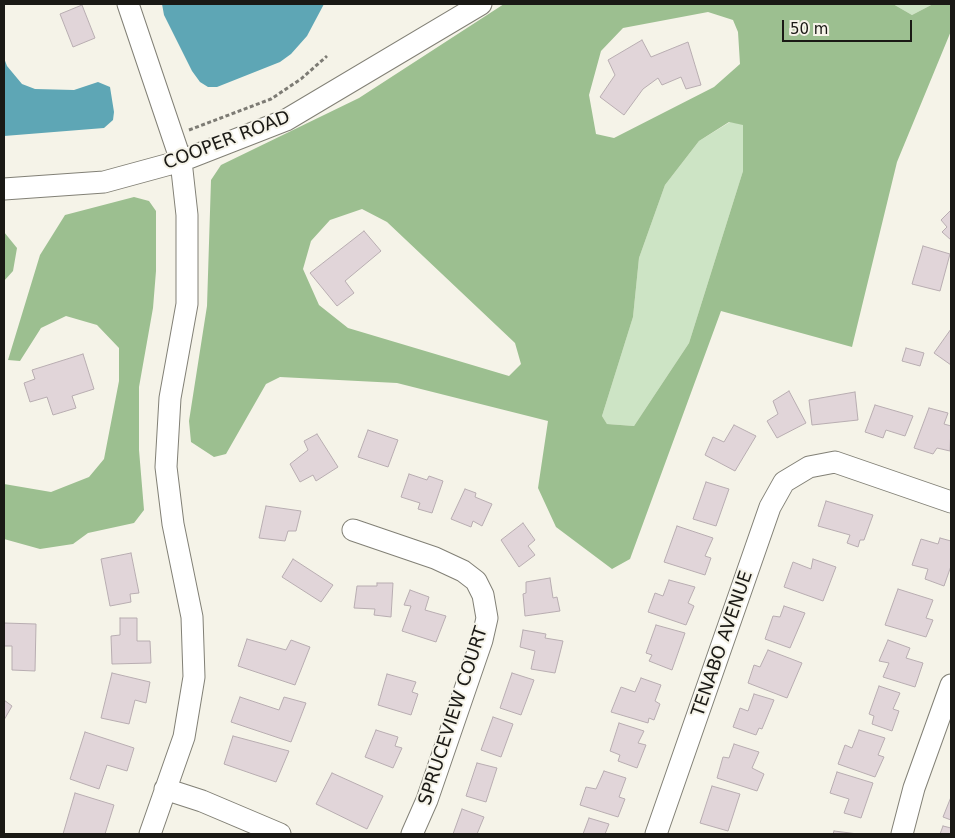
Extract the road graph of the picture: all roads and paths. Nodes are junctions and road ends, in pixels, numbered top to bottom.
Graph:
1 (128, 4) edge
2 (481, 4) edge
3 (328, 56) dead end
4 (172, 135) junction
5 (181, 161) junction
6 (4, 189) edge
7 (951, 502) edge
8 (353, 530) dead end
9 (951, 685) edge
10 (165, 789) junction
11 (150, 834) edge
12 (280, 834) edge
13 (412, 834) edge
14 (656, 834) edge
15 (902, 834) edge

1 - 4 street
2 - 5 street, COOPER ROAD
3 - 4 path
4 - 5 street
5 - 6 street, COOPER ROAD
5 - 10 street
7 - 14 street, TENABO AVENUE
8 - 13 street, SPRUCEVIEW COURT
9 - 15 street
10 - 11 street
10 - 12 street

